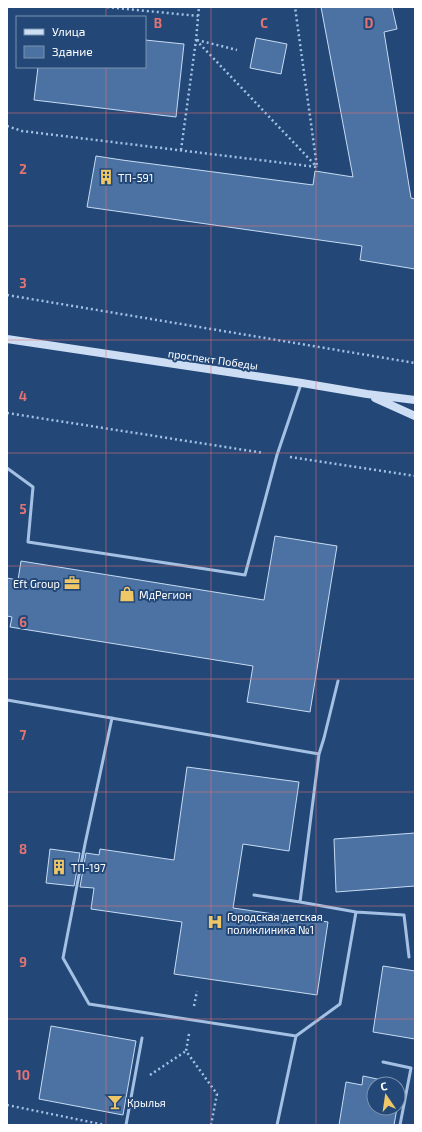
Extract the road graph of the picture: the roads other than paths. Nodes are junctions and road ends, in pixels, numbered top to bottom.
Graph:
1 (7, 340) edge
2 (302, 383) junction
3 (367, 394) junction
4 (415, 400) edge
5 (415, 416) edge
6 (7, 468) edge
7 (338, 681) dead end
8 (7, 700) edge
9 (112, 718) junction
10 (319, 754) junction
11 (254, 895) dead end
12 (300, 902) junction
13 (356, 912) junction
14 (409, 957) dead end
15 (296, 1036) junction
16 (142, 1038) dead end
17 (383, 1062) dead end
18 (126, 1125) edge
19 (278, 1125) edge
20 (400, 1125) edge

1 - 2 main road, проспект Победы
2 - 3 main road, проспект Победы
2 - 6 lane
3 - 4 main road, проспект Победы
3 - 5 main road
7 - 10 lane
8 - 9 lane
9 - 10 lane
9 - 15 lane
10 - 12 lane
11 - 12 lane
12 - 13 lane
13 - 14 lane
13 - 15 lane
15 - 19 lane
16 - 18 lane
17 - 20 lane

